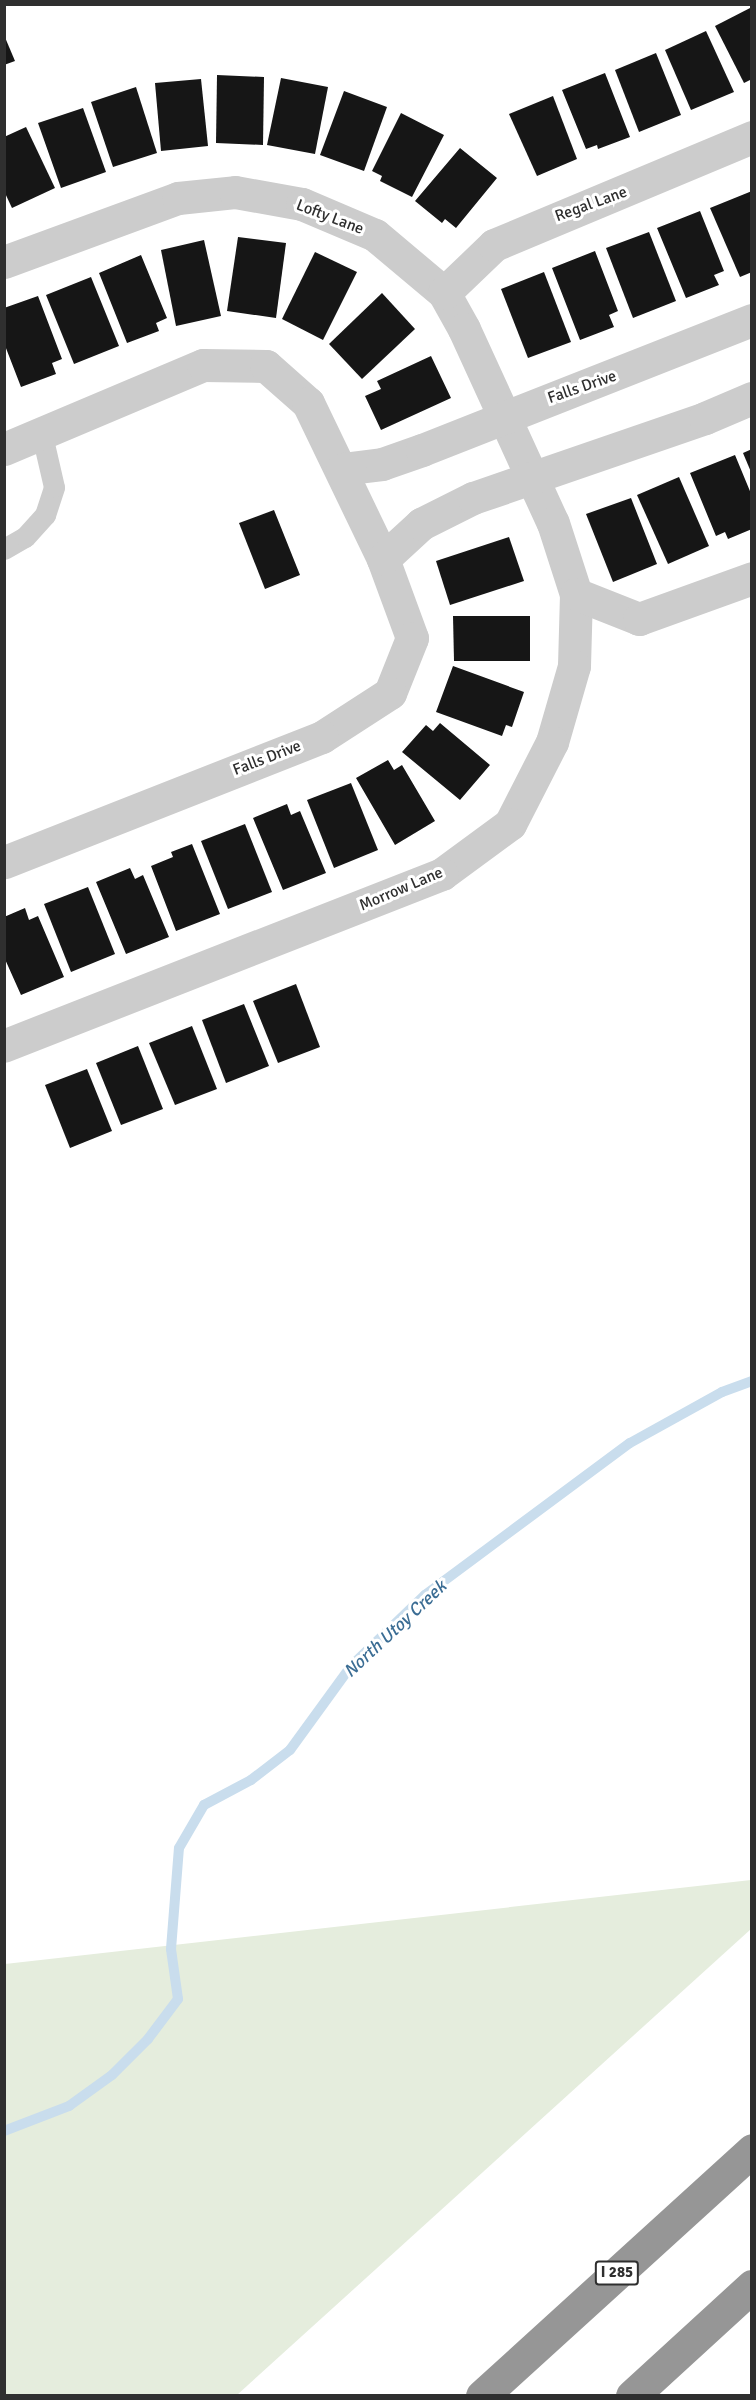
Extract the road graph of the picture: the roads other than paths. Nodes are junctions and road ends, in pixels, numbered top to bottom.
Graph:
1 (752, 137) edge
2 (4, 262) edge
3 (444, 293) junction
4 (752, 320) edge
5 (752, 398) edge
6 (502, 417) junction
7 (16, 438) edge
8 (342, 469) junction
9 (532, 475) junction
10 (4, 549) edge
11 (383, 559) junction
12 (752, 578) edge
13 (576, 594) junction
14 (4, 862) edge
15 (4, 1046) edge
16 (752, 2150) edge
17 (752, 2286) edge
18 (482, 2396) edge
19 (632, 2396) edge

1 - 3 street, Regal Lane
2 - 3 street, Lofty Lane
3 - 6 street, Lofty Lane
4 - 6 street, Falls Drive
5 - 9 street
6 - 8 street, Falls Drive
6 - 9 street, Lofty Lane
7 - 8 street, Falls Drive
7 - 10 lane
8 - 11 street, Falls Drive
9 - 11 street
9 - 13 street, Morrow Lane
11 - 14 street, Falls Drive
12 - 13 street
13 - 15 street, Morrow Lane
16 - 18 highway, I 285
17 - 19 highway

